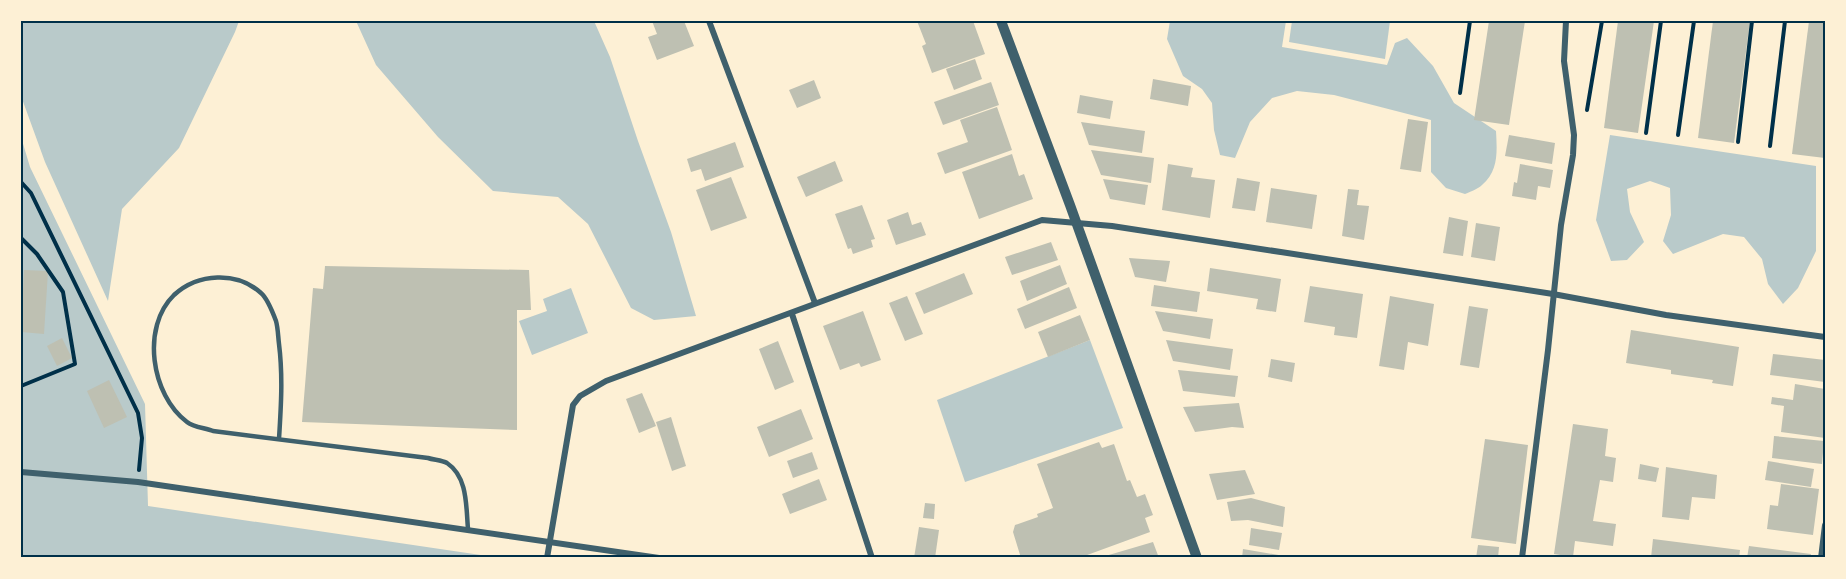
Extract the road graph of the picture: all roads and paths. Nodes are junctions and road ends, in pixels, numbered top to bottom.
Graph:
1 (709, 21) edge
2 (1002, 21) edge
3 (1470, 21) edge
4 (1566, 21) edge
5 (1602, 21) edge
6 (1662, 21) edge
7 (1694, 21) edge
8 (1752, 21) edge
9 (1785, 21) edge
10 (1460, 93) dead end
11 (1587, 110) dead end
12 (1646, 133) dead end
13 (1678, 135) dead end
14 (1738, 142) dead end
15 (1770, 146) dead end
16 (21, 182) edge
17 (1076, 222) junction
18 (21, 238) edge
19 (1553, 294) junction
20 (816, 303) junction
21 (792, 314) junction
22 (1825, 338) edge
23 (21, 386) edge
24 (279, 439) junction
25 (21, 472) edge
26 (138, 482) junction
27 (1825, 525) edge
28 (468, 529) junction
29 (549, 541) junction
30 (546, 558) edge
31 (659, 558) edge
32 (872, 558) edge
33 (1197, 558) edge
34 (1522, 558) edge
35 (1821, 558) edge

1 - 20 street
2 - 17 street
3 - 10 path
4 - 19 street
5 - 11 path
6 - 12 path
7 - 13 path
8 - 14 path
9 - 15 path
16 - 26 path
17 - 19 street
17 - 20 street
17 - 33 street
18 - 23 path
19 - 22 street
19 - 34 street
20 - 21 street
21 - 29 street
21 - 32 street
24 - 24 lane
24 - 28 lane
25 - 26 street
26 - 28 street
27 - 35 street
28 - 29 street
29 - 30 street
29 - 31 street

